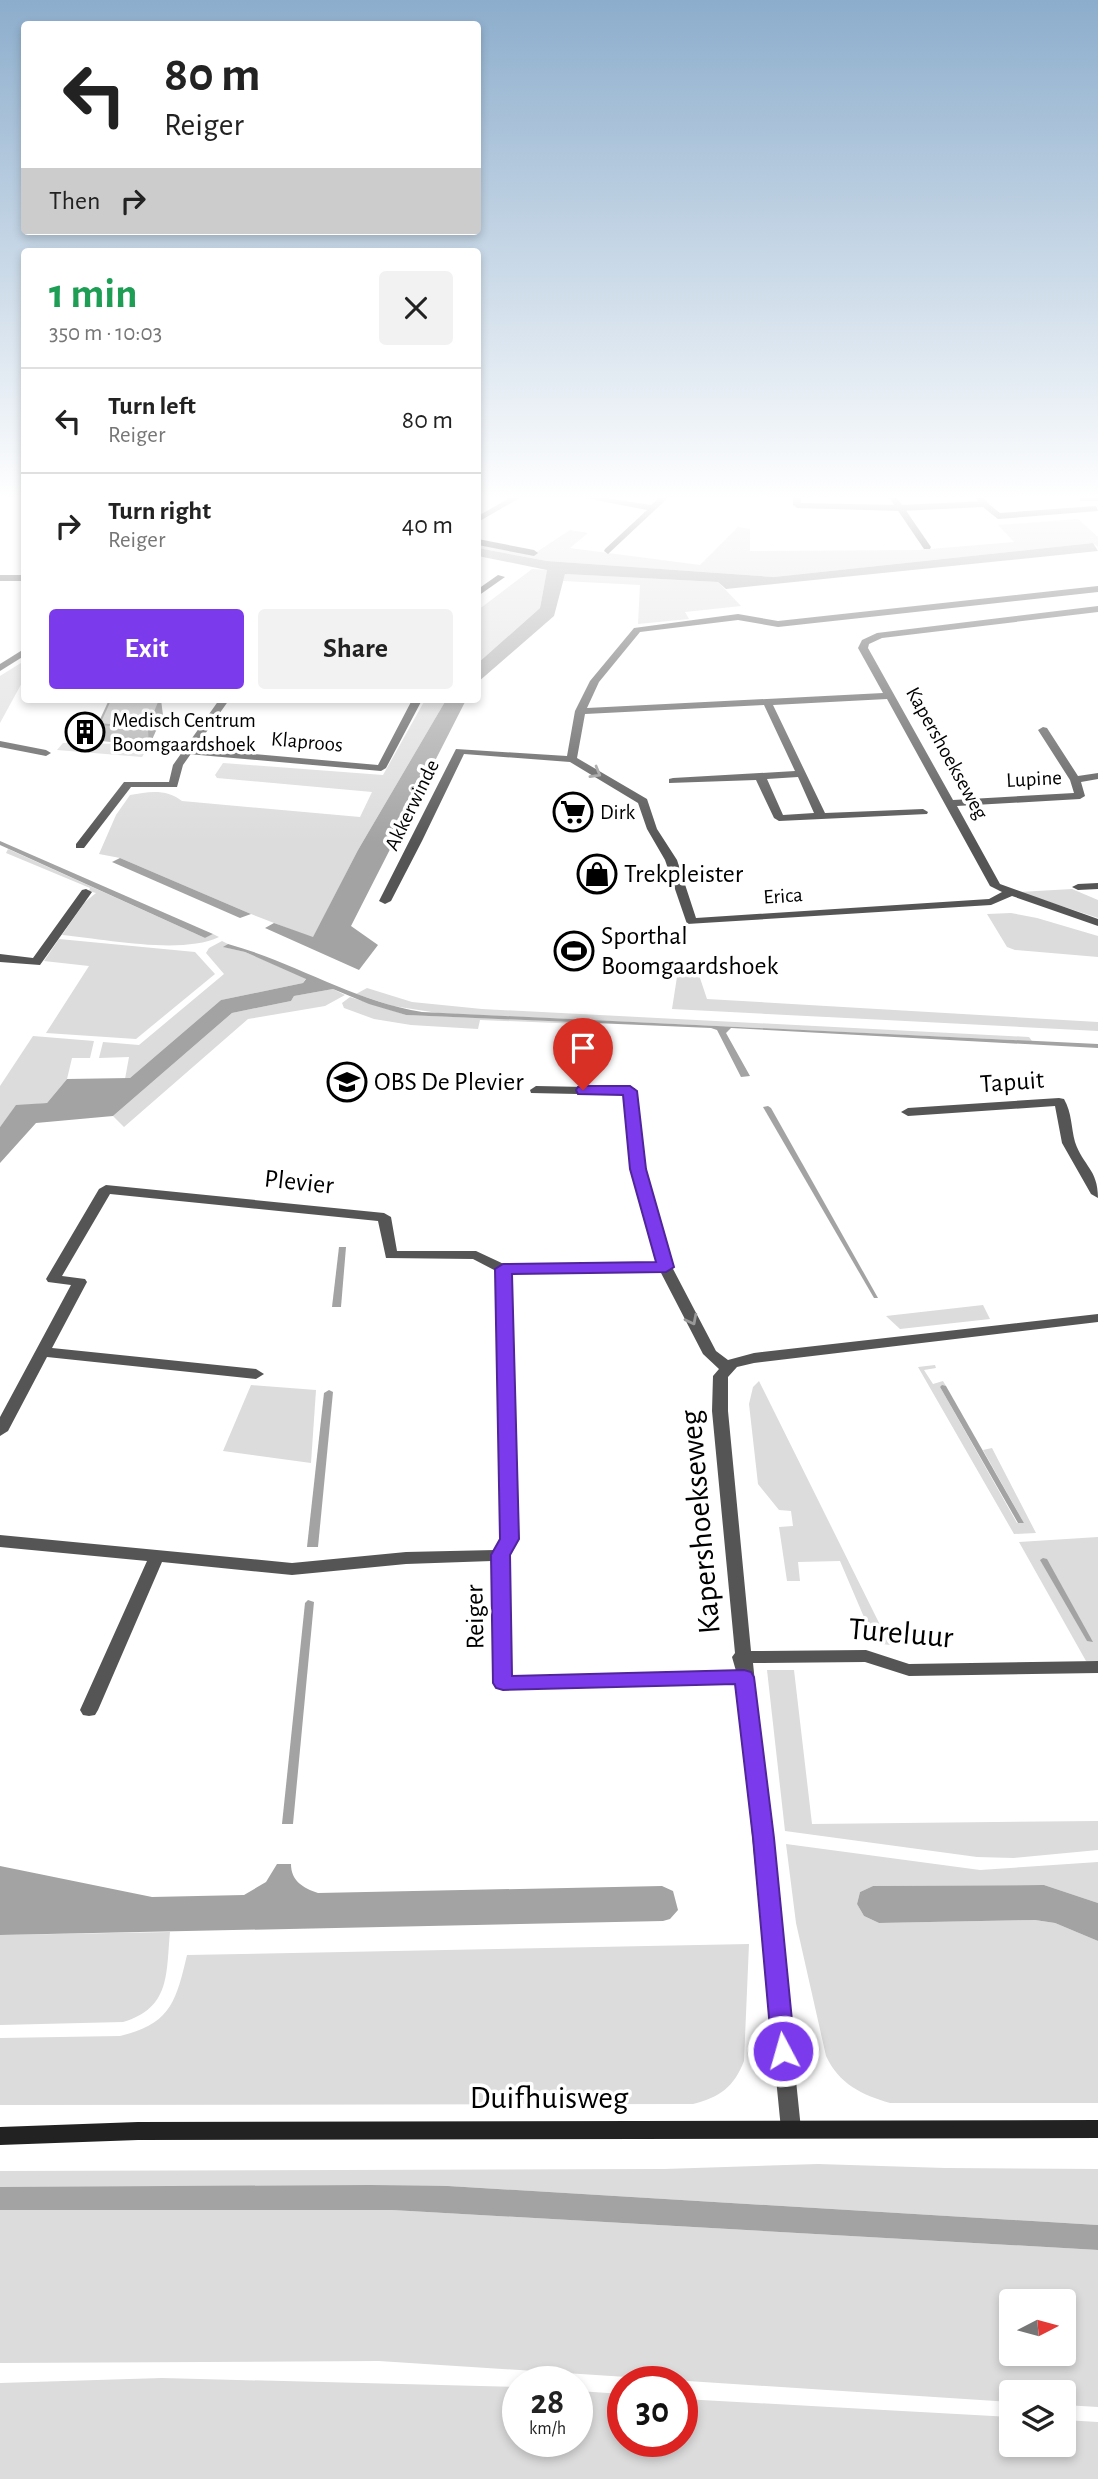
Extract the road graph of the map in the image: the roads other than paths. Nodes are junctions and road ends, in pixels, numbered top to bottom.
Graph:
1 (887, 612) edge
2 (1013, 612) edge
3 (1074, 612) edge
4 (1019, 618) junction
5 (21, 654) edge
6 (0, 668) edge
7 (889, 696) junction
8 (767, 702) junction
9 (221, 703) edge
10 (415, 703) edge
11 (580, 711) junction
12 (1043, 730) dead end
13 (0, 744) edge
14 (188, 751) junction
15 (46, 752) dead end
16 (572, 759) junction
17 (802, 774) junction
18 (760, 776) junction
19 (1098, 776) edge
20 (1075, 780) junction
21 (673, 781) dead end
22 (949, 803) junction
23 (923, 812) dead end
24 (821, 816) junction
25 (80, 846) dead end
26 (1098, 886) edge
27 (1078, 887) dead end
28 (86, 892) dead end
29 (1011, 892) junction
30 (384, 901) dead end
31 (1098, 923) edge
32 (0, 958) edge
33 (537, 1090) dead end
34 (908, 1112) dead end
35 (1098, 1194) edge
36 (666, 1267) junction
37 (503, 1269) junction
38 (1098, 1318) edge
39 (41, 1352) junction
40 (727, 1367) junction
41 (256, 1374) dead end
42 (0, 1431) edge
43 (0, 1541) edge
44 (500, 1555) junction
45 (158, 1556) junction
46 (743, 1667) junction
47 (1098, 1667) edge
48 (89, 1710) dead end
49 (791, 2129) junction
50 (1098, 2129) edge
51 (0, 2136) edge

1 - 11 street
2 - 4 street
3 - 4 street, Kapershoekseweg
4 - 7 street, Kapershoekseweg
5 - 6 street
7 - 8 street
7 - 22 street, Kapershoekseweg
8 - 11 street
8 - 17 street
9 - 14 street
10 - 14 street, Klaproos
11 - 16 street
12 - 20 street
13 - 15 street
14 - 25 street
16 -> 29 street, Erica
16 - 30 street, Akkerwinde
17 - 18 street
17 - 24 street
18 - 21 street
18 - 24 street
19 - 20 street, Lupine
20 - 22 street, Lupine
22 - 29 street, Kapershoekseweg
23 - 24 street
26 - 27 street
28 - 32 street
29 - 31 street, Kapershoekseweg
33 - 36 street
34 - 35 street, Tapuit
36 - 37 street, Plevier
36 -> 40 street
37 - 39 street, Plevier
37 - 44 street, Reiger
38 - 40 street
39 - 41 street
39 - 42 street, Plevier
40 - 46 street, Kapershoekseweg
43 - 45 street
44 - 45 street
44 - 46 street, Reiger
45 - 48 street
46 - 47 street, Tureluur
46 - 49 street, Kapershoekseweg
49 - 50 main road, Duifhuisweg
49 - 51 main road, Duifhuisweg

